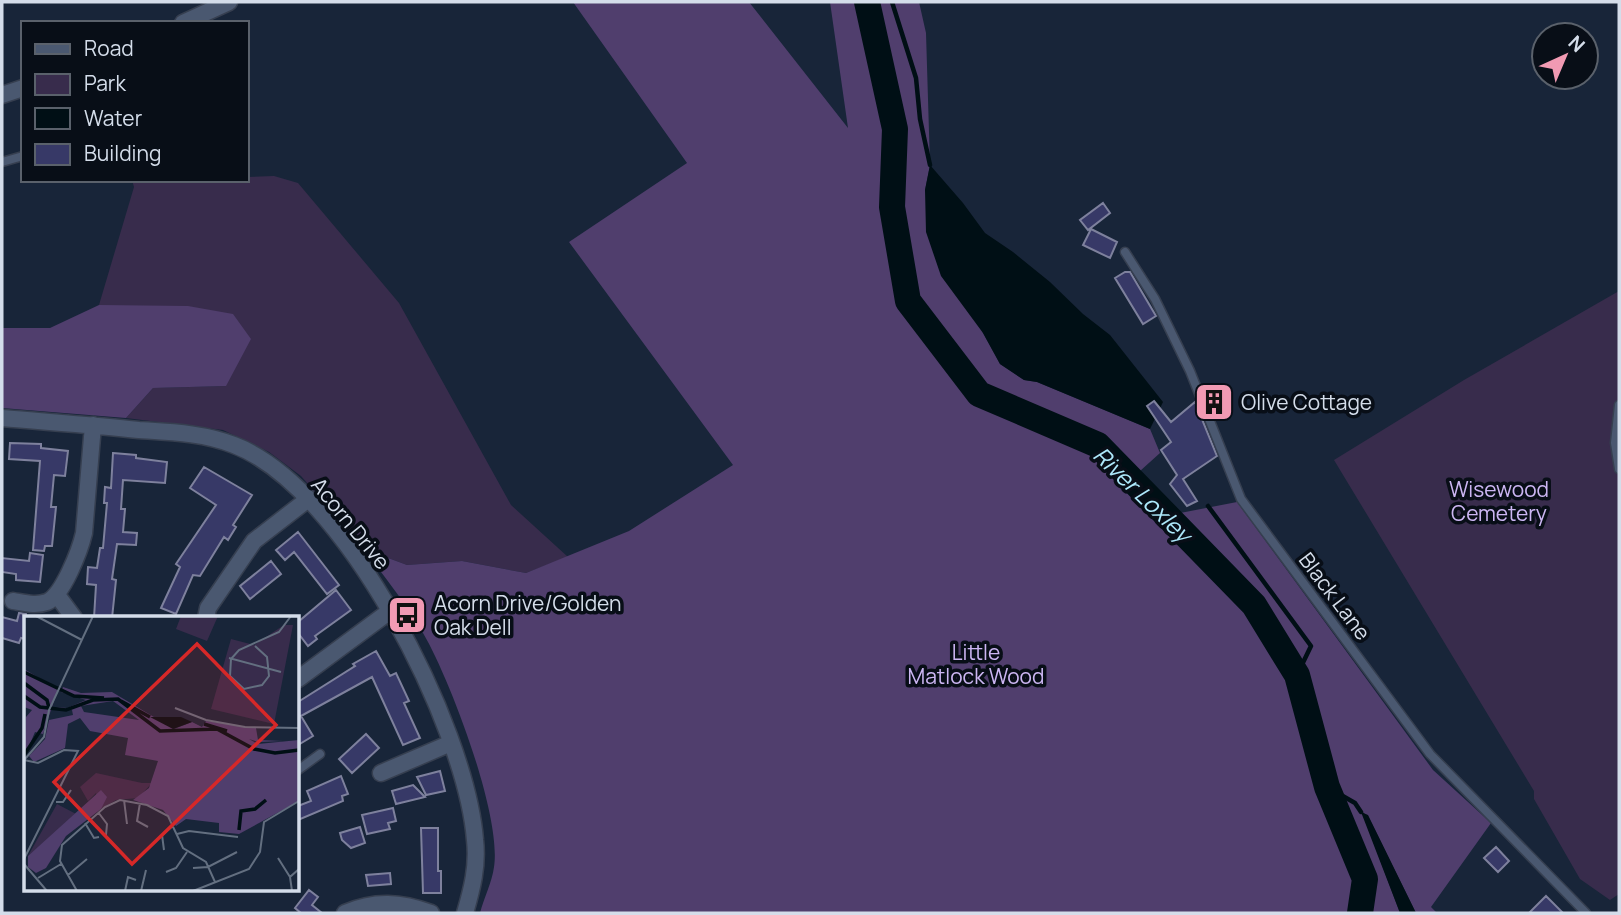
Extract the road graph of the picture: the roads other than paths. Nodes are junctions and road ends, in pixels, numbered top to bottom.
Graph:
1 (229, 2) edge
2 (187, 21) edge
3 (21, 89) edge
4 (2, 96) edge
5 (21, 157) edge
6 (2, 162) edge
7 (1125, 252) dead end
8 (1619, 405) edge
9 (2, 418) edge
10 (93, 425) junction
11 (1619, 469) edge
12 (307, 500) junction
13 (57, 595) junction
14 (13, 601) dead end
15 (390, 611) junction
16 (73, 616) edge
17 (206, 616) edge
18 (299, 678) edge
19 (451, 743) junction
20 (320, 754) dead end
21 (299, 769) edge
22 (381, 773) dead end
23 (345, 913) edge
24 (431, 913) edge
25 (465, 913) edge
26 (1586, 913) edge

1 - 2 street
3 - 4 street
5 - 6 lane
7 - 26 lane, Black Lane
8 - 11 lane
9 - 10 street, Acorn Drive
10 - 12 street, Acorn Drive
10 - 13 street
12 - 15 street, Acorn Drive
12 - 17 street
13 - 14 street
13 - 16 street
15 - 18 street
15 - 19 street, Acorn Drive
19 - 22 street
19 - 25 street, Acorn Drive
20 - 21 lane
23 - 24 street

